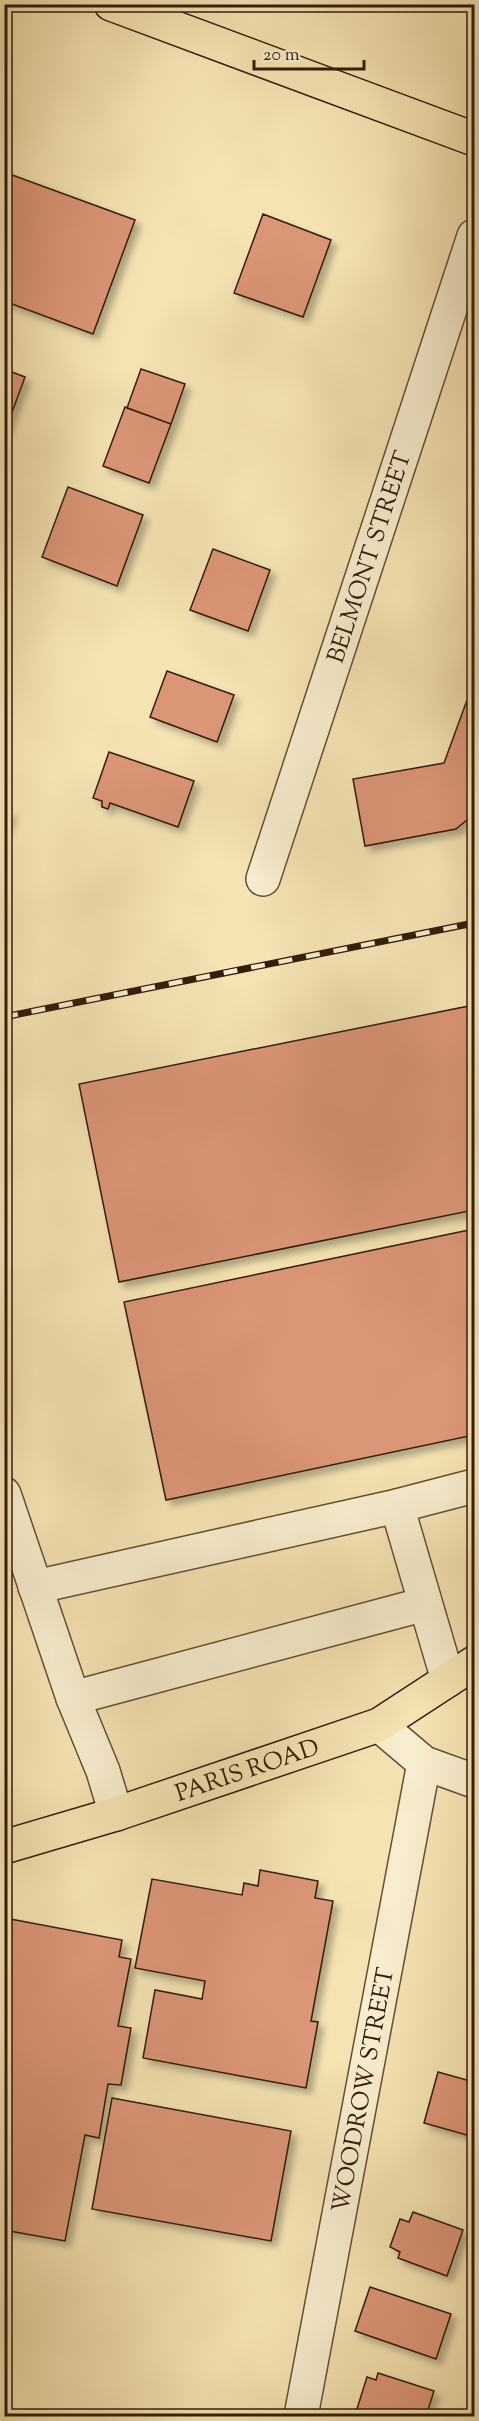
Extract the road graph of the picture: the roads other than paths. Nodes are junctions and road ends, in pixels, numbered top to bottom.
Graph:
1 (111, 4) edge
2 (474, 139) edge
3 (474, 236) edge
4 (263, 879) dead end
5 (474, 1486) edge
6 (4, 1494) edge
7 (397, 1506) junction
8 (35, 1587) junction
9 (426, 1604) junction
10 (461, 1672) edge
11 (73, 1698) junction
12 (379, 1725) junction
13 (424, 1763) junction
14 (474, 1781) edge
15 (116, 1814) junction
16 (4, 1847) edge
17 (301, 2416) edge

1 - 2 main road
3 - 4 street, BELMONT STREET
5 - 7 street
6 - 8 street
7 - 8 street
7 - 9 street
8 - 11 street
9 - 10 street
9 - 11 street
10 - 12 main road, PARIS ROAD
11 - 15 street
12 - 13 street
12 - 15 main road, PARIS ROAD
13 - 14 street
13 - 17 street, WOODROW STREET
15 - 16 main road, PARIS ROAD

